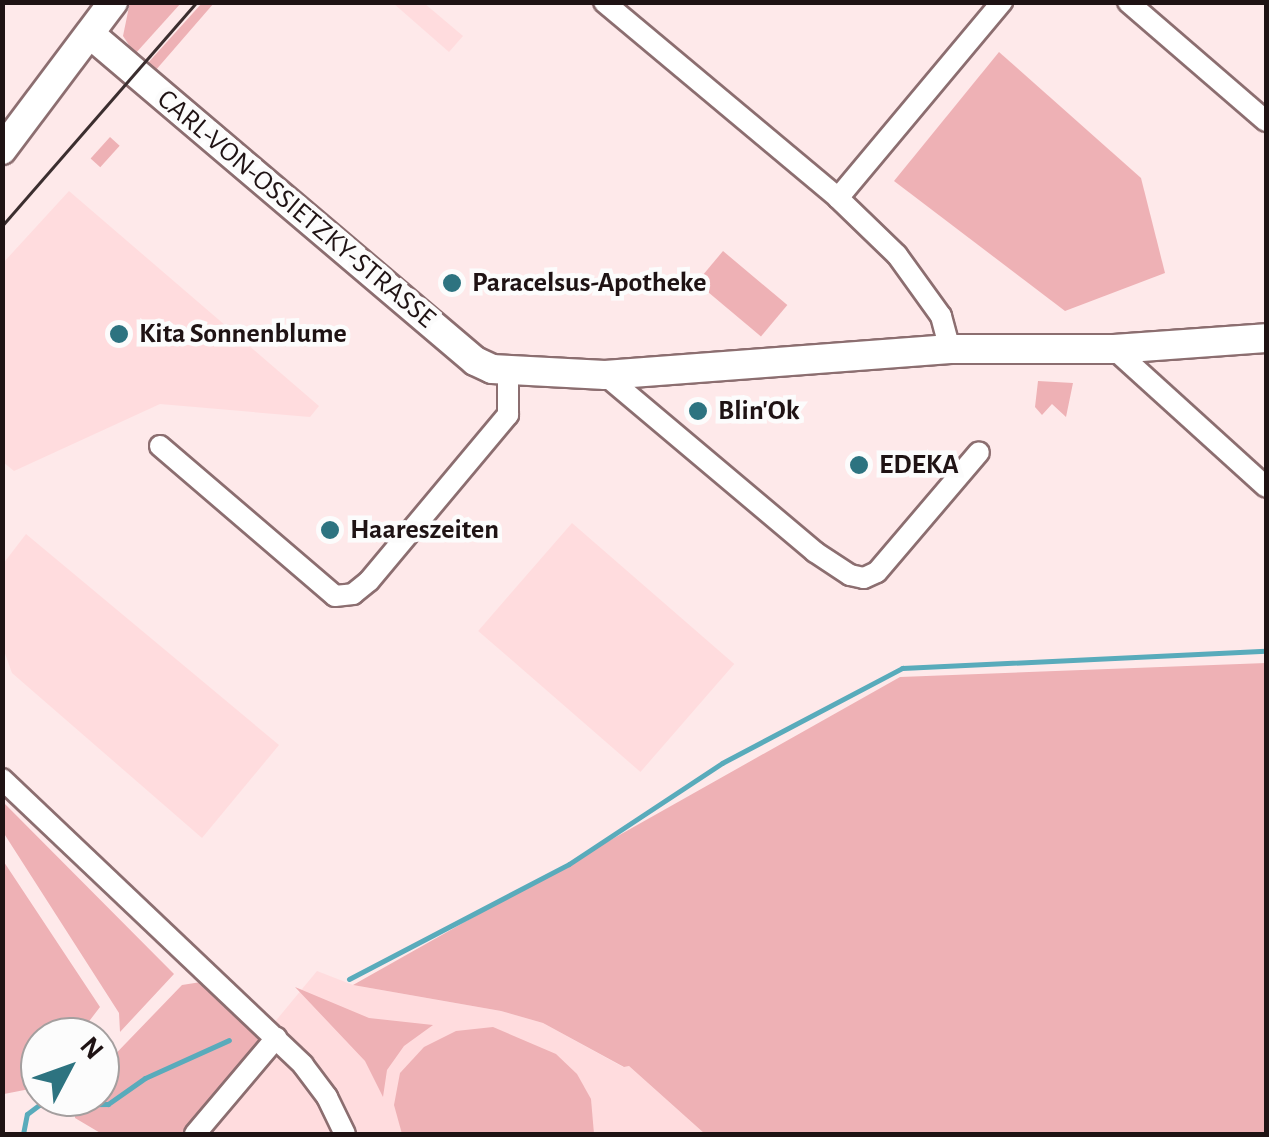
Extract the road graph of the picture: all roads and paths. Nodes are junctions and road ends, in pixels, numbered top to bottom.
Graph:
1 (113, 2) edge
2 (604, 2) edge
3 (1002, 2) edge
4 (1128, 2) edge
5 (90, 34) junction
6 (1266, 121) edge
7 (2, 150) edge
8 (838, 198) junction
9 (1266, 338) edge
10 (950, 349) junction
11 (1114, 349) junction
12 (508, 374) junction
13 (605, 375) junction
14 (160, 446) dead end
15 (979, 452) dead end
16 (1266, 487) edge
17 (2, 779) edge
18 (276, 1038) junction
19 (195, 1134) edge
20 (345, 1134) edge

1 - 5 street
2 - 8 street
3 - 8 street
4 - 6 street
5 - 7 street
5 - 12 street, CARL-VON-OSSIETZKY-STRASSE
8 - 10 street
9 - 11 street, CARL-VON-OSSIETZKY-STRASSE
10 - 11 street, CARL-VON-OSSIETZKY-STRASSE
10 - 13 street, CARL-VON-OSSIETZKY-STRASSE
11 - 16 street
12 - 13 street, CARL-VON-OSSIETZKY-STRASSE
12 - 14 street
13 - 15 street
17 - 18 street
18 - 19 street
18 - 20 street

